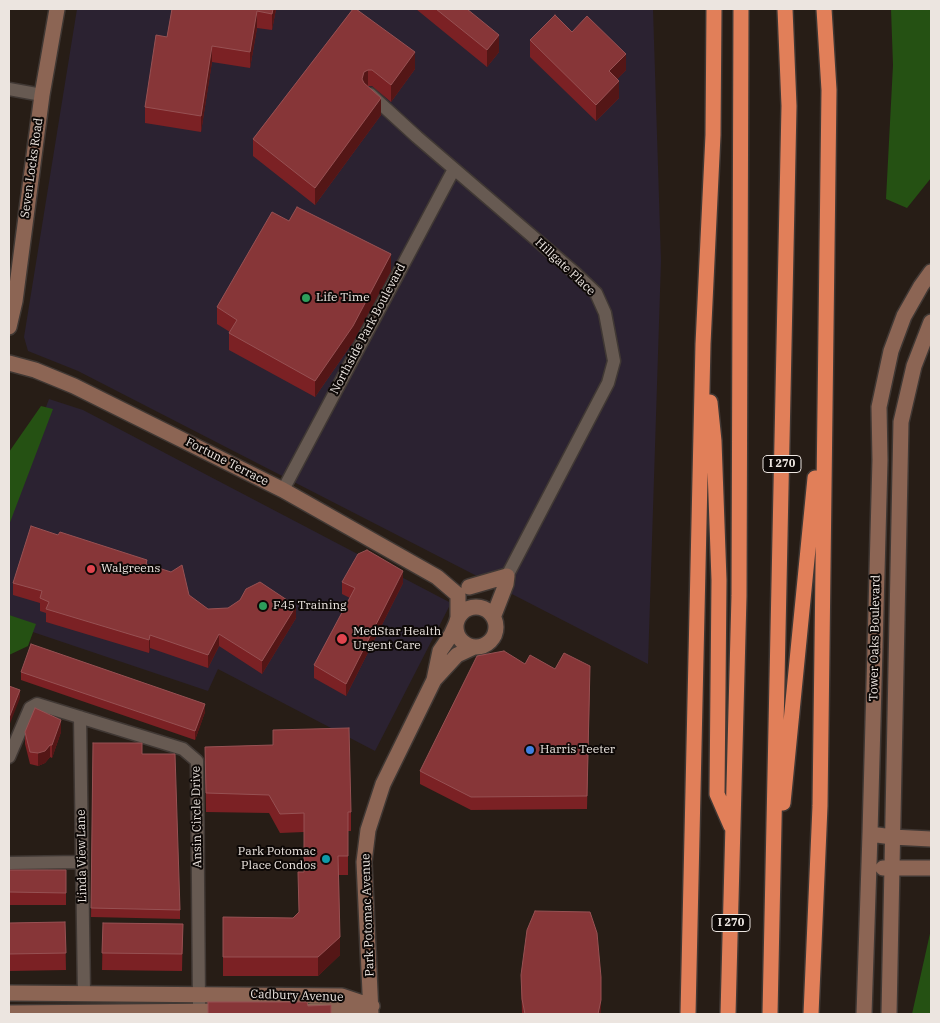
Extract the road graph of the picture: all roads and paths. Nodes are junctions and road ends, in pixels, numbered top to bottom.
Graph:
1 (57, 9) edge
2 (714, 9) edge
3 (741, 9) edge
4 (785, 9) edge
5 (824, 9) edge
6 (9, 89) edge
7 (370, 94) edge
8 (42, 95) junction
9 (454, 168) junction
10 (931, 272) edge
11 (931, 322) edge
12 (9, 327) edge
13 (703, 344) junction
14 (9, 363) edge
15 (826, 373) junction
16 (283, 490) junction
17 (507, 576) junction
18 (437, 578) junction
19 (469, 587) junction
20 (488, 612) junction
21 (457, 621) junction
22 (474, 648) junction
23 (434, 680) junction
24 (80, 718) junction
25 (9, 757) edge
26 (733, 832) junction
27 (870, 834) junction
28 (892, 837) junction
29 (931, 839) edge
30 (82, 862) junction
31 (9, 863) edge
32 (869, 868) junction
33 (892, 868) junction
34 (931, 868) edge
35 (772, 919) junction
36 (9, 993) edge
37 (84, 994) junction
38 (199, 994) junction
39 (372, 1010) edge
40 (238, 1011) edge
41 (298, 1011) edge
42 (9, 1012) edge
43 (199, 1013) edge
44 (688, 1014) edge
45 (728, 1014) edge
46 (770, 1014) edge
47 (811, 1014) edge
48 (864, 1014) edge
49 (890, 1014) edge

1 - 8 street, Seven Locks Road
2 - 13 highway
3 - 26 highway, I 270
4 - 35 highway, I 270
5 - 15 highway
6 - 8 street
7 - 9 street, Hillgate Place
8 - 12 street, Seven Locks Road
9 - 16 street, Northside Park Boulevard
9 - 17 street, Hillgate Place
10 - 27 street, Tower Oaks Boulevard
11 - 28 street, Tower Oaks Boulevard
13 - 26 highway
13 - 44 highway
14 - 16 street, Fortune Terrace
15 - 35 highway
15 - 47 highway
16 - 18 street, Fortune Terrace
17 - 19 street
17 - 20 street
18 - 19 street, Fortune Terrace
18 - 21 street, Fortune Terrace
19 - 20 street
20 - 21 street
20 - 22 street
21 - 22 street
21 - 23 street
22 - 23 street
23 - 39 street, Park Potomac Avenue
24 - 25 street, Ansin Circle Drive
24 - 30 street, Linda View Lane
24 - 38 street, Ansin Circle Drive
26 - 45 highway, I 270
27 - 28 street
27 - 32 street, Tower Oaks Boulevard
28 - 29 street
28 - 33 street, Tower Oaks Boulevard
30 - 31 street
30 - 37 street, Linda View Lane
32 - 33 street
32 - 48 street, Tower Oaks Boulevard
33 - 34 street
33 - 49 street, Tower Oaks Boulevard
35 - 46 highway, I 270
36 - 37 street, Cadbury Avenue
37 - 38 street, Cadbury Avenue
38 - 39 street, Cadbury Avenue
38 - 43 street, Ansin Circle Drive
39 - 41 street, Cadbury Avenue
40 - 43 street, Cadbury Avenue
42 - 43 street, Cadbury Avenue

